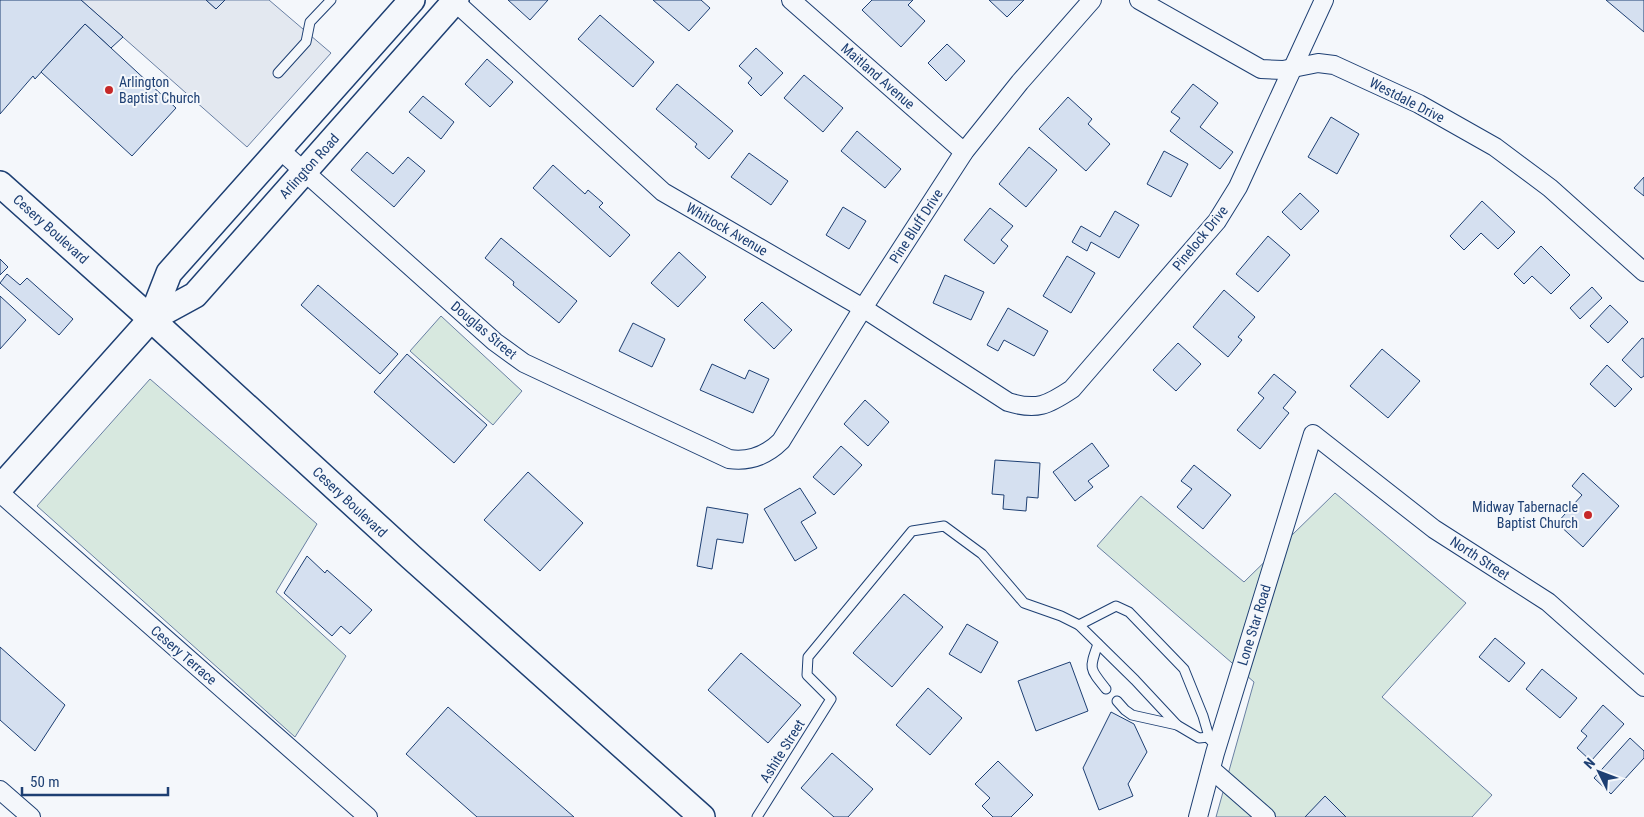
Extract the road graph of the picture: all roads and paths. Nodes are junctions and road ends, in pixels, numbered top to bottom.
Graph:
1 (332, 0) edge
2 (412, 0) edge
3 (455, 0) edge
4 (791, 0) edge
5 (1092, 0) edge
6 (1139, 0) edge
7 (1324, 0) edge
8 (1295, 67) junction
9 (278, 73) dead end
10 (279, 149) junction
11 (964, 152) junction
12 (304, 172) junction
13 (0, 184) edge
14 (1644, 272) edge
15 (863, 308) junction
16 (151, 318) junction
17 (1035, 406) joint
18 (1313, 434) joint
19 (754, 458) joint
20 (0, 488) edge
21 (0, 493) edge
22 (1079, 625) junction
23 (1098, 644) junction
24 (1644, 686) edge
25 (1106, 689) dead end
26 (1117, 701) dead end
27 (1177, 725) junction
28 (1209, 749) junction
29 (0, 790) edge
30 (30, 817) edge
31 (368, 817) edge
32 (702, 817) edge
33 (757, 817) edge
34 (1198, 817) edge
35 (1266, 817) edge

1 - 9 lane
2 - 10 main road, Arlington Road
3 - 12 main road, Arlington Road
3 - 15 street, Whitlock Avenue
4 - 11 street, Maitland Avenue
5 - 11 street, Pine Bluff Drive
6 - 8 street, Westdale Drive
7 - 8 street, Pinelock Drive
8 - 14 street, Westdale Drive
8 - 17 street, Pinelock Drive
10 - 12 street, Douglas Street
10 - 16 main road, Arlington Road
11 - 15 street, Pine Bluff Drive
12 - 16 main road, Arlington Road
12 - 19 street, Douglas Street
13 - 16 main road, Cesery Boulevard
15 - 17 street, Whitlock Avenue
15 - 19 street, Pine Bluff Drive
16 - 20 main road, Arlington Road
16 - 32 main road, Cesery Boulevard
18 - 24 street, North Street
18 - 28 street, Lone Star Road
21 - 31 street, Cesery Terrace
22 - 23 lane
22 - 28 lane
22 - 33 lane, Ashite Street
23 - 25 lane
23 - 27 lane
26 - 27 lane
27 - 28 lane
28 - 34 street, Lone Star Road
28 - 35 street
29 - 30 street

